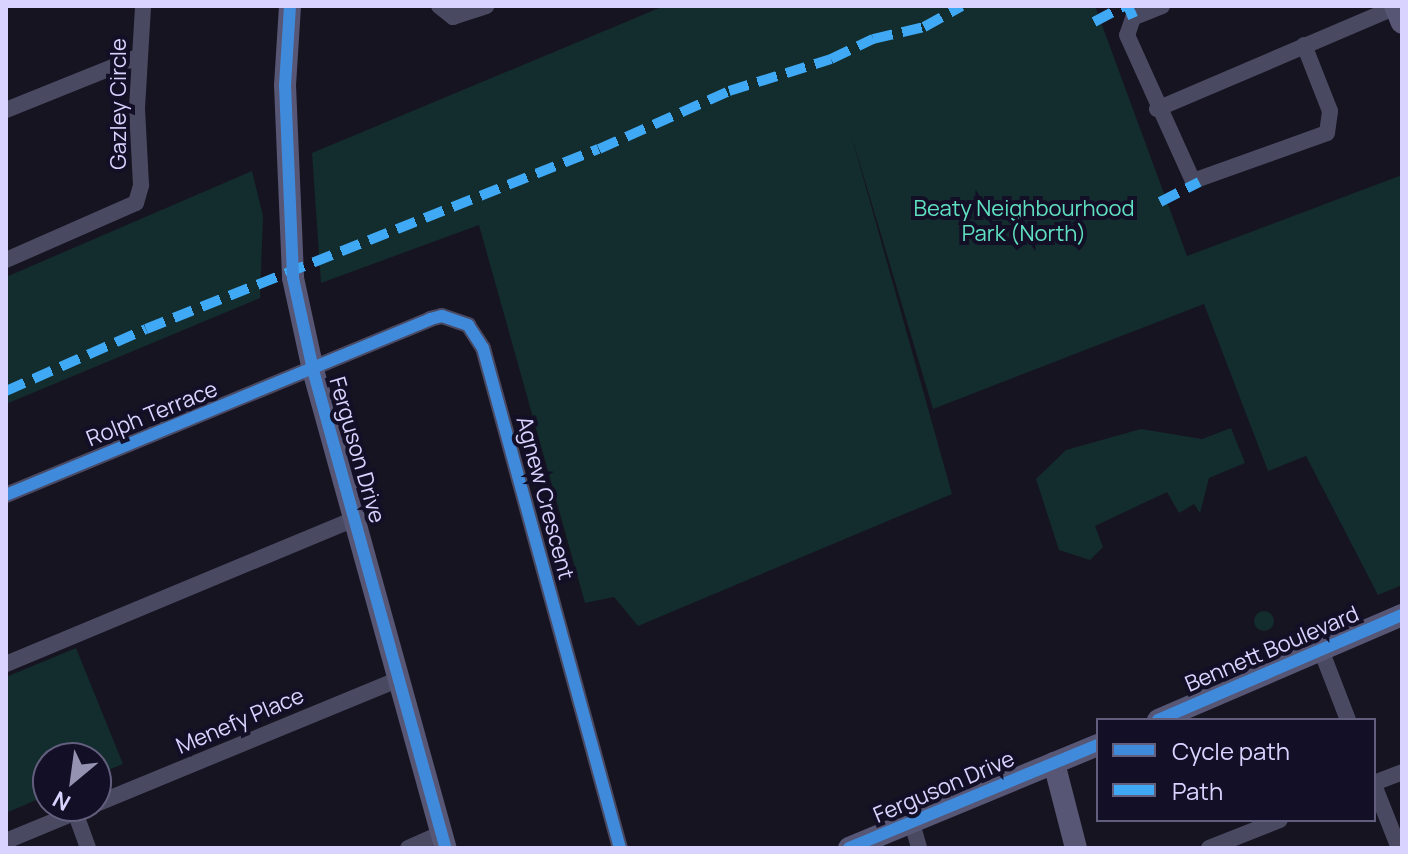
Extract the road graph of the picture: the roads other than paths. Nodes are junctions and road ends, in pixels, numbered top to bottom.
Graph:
1 (143, 6) edge
2 (290, 6) edge
3 (439, 6) edge
4 (486, 6) edge
5 (1162, 6) edge
6 (1396, 6) edge
7 (1402, 23) edge
8 (1304, 45) junction
9 (138, 57) junction
10 (1157, 109) junction
11 (6, 110) edge
12 (6, 260) edge
13 (313, 370) junction
14 (6, 495) edge
15 (356, 518) junction
16 (1402, 615) edge
17 (1321, 650) junction
18 (6, 664) edge
19 (401, 678) junction
20 (1163, 718) edge
21 (1347, 718) edge
22 (1096, 746) edge
23 (1054, 763) junction
24 (1402, 772) edge
25 (1376, 783) edge
26 (1376, 789) edge
27 (112, 798) edge
28 (51, 822) edge
29 (79, 822) edge
30 (1275, 822) edge
31 (912, 823) junction
32 (444, 840) edge
33 (6, 841) edge
34 (1220, 846) edge
35 (88, 848) edge
36 (408, 848) edge
37 (620, 848) edge
38 (849, 848) edge
39 (919, 848) edge
40 (1076, 848) edge
41 (1399, 848) edge

1 - 9 street, Gazley Circle
2 - 13 street, Ferguson Drive
3 - 4 street
5 - 10 street
6 - 7 street
6 - 8 street
8 - 10 street
8 - 10 street
9 - 11 street
9 - 12 street, Gazley Circle
13 - 14 street, Rolph Terrace
13 - 15 street, Ferguson Drive
13 - 37 street, Agnew Crescent
15 - 18 street
15 - 19 street, Ferguson Drive
16 - 17 street, Bennett Boulevard
17 - 20 street, Bennett Boulevard
17 - 21 street
19 - 27 street, Menefy Place
19 - 32 street, Ferguson Drive
22 - 23 street
23 - 31 street, Ferguson Drive
23 - 40 street
24 - 25 street
26 - 41 street
28 - 33 street, Menefy Place
29 - 35 street
30 - 34 street
31 - 38 street, Ferguson Drive
31 - 39 street
32 - 36 street

